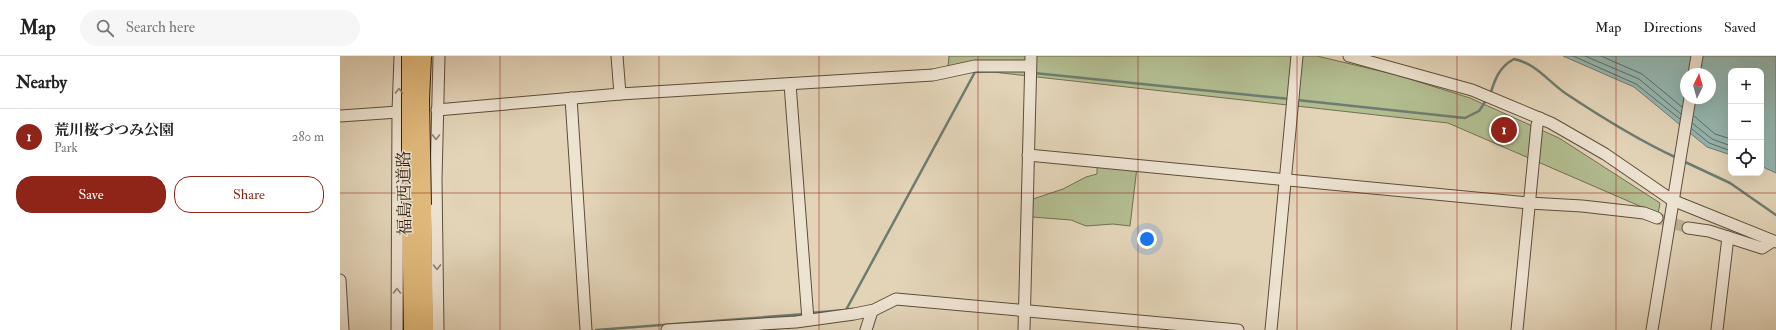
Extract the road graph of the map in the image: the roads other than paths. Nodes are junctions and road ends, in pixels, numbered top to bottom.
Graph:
1 (400, 56) edge
2 (410, 56) edge
3 (423, 56) edge
4 (439, 56) edge
5 (617, 56) edge
6 (1297, 56) edge
7 (1349, 56) edge
8 (1697, 56) edge
9 (1031, 61) edge
10 (1695, 68) edge
11 (790, 84) junction
12 (620, 94) junction
13 (571, 98) junction
14 (1689, 104) edge
15 (437, 110) junction
16 (398, 112) junction
17 (340, 116) edge
18 (1540, 118) junction
19 (1028, 154) junction
20 (1285, 178) junction
21 (1672, 199) junction
22 (1529, 203) junction
23 (417, 204) junction
24 (1657, 218) tunnel mouth
25 (1688, 228) tunnel mouth
26 (1728, 237) junction
27 (1775, 241) edge
28 (340, 280) edge
29 (872, 310) junction
30 (1025, 310) junction
31 (808, 320) junction
32 (1174, 327) edge
33 (343, 330) edge
34 (397, 330) edge
35 (412, 330) edge
36 (425, 330) edge
37 (438, 330) edge
38 (586, 330) edge
39 (667, 330) edge
40 (866, 330) edge
41 (1024, 330) edge
42 (1238, 330) edge
43 (1271, 330) edge
44 (1516, 330) edge
45 (1652, 330) edge
46 (1717, 330) edge

16 -> 1 street
2 - 23 highway, 福島西道路, bridge
3 - 23 highway, 福島西道路, bridge
4 - 15 street
5 - 12 street
6 - 20 street
7 - 18 street
8 - 10 street
9 - 11 street
9 - 19 street
11 - 12 street
11 - 31 street
12 - 13 street
13 - 15 street
13 - 38 street
14 - 21 street
15 -> 37 street
16 - 17 street
34 -> 16 street
18 - 21 street
18 - 22 street
19 - 20 street
19 - 30 street
20 - 22 street
20 - 43 street
21 - 27 street
21 - 45 street
22 - 24 street
22 - 44 street
23 - 35 highway, 福島西道路
23 - 36 highway, 福島西道路
25 - 26 street
26 - 27 street
26 - 46 street
28 - 33 street
29 - 30 street
29 - 31 street
29 - 40 street
30 - 32 street
30 - 41 street
31 - 39 street
32 - 42 street

